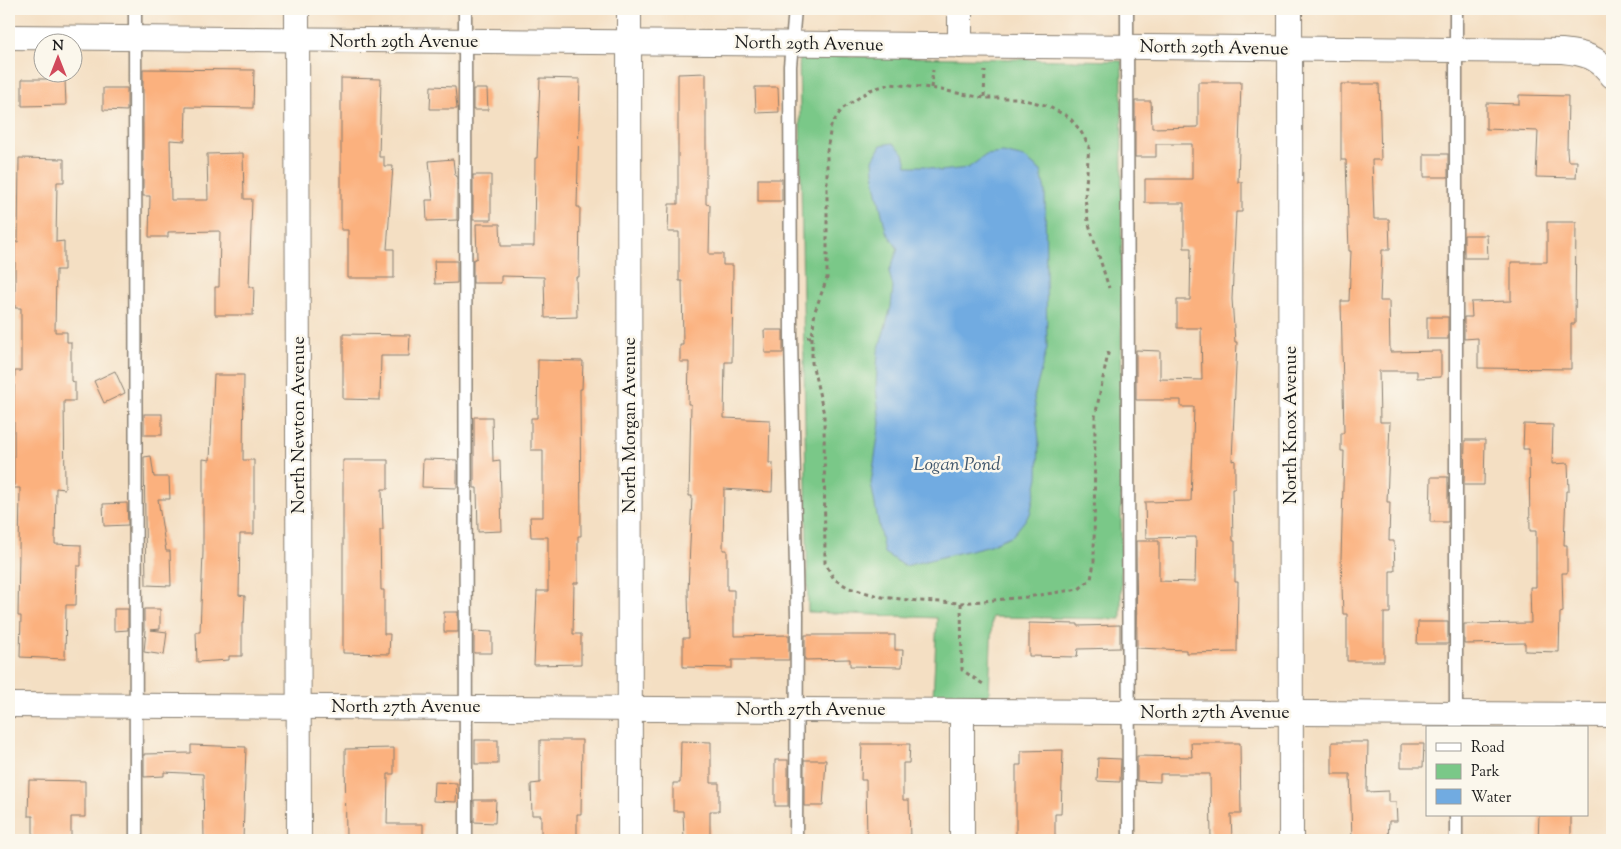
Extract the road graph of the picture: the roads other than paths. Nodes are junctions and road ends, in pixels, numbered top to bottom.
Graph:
1 (135, 9) edge
2 (297, 9) edge
3 (464, 9) edge
4 (629, 9) edge
5 (795, 9) edge
6 (960, 9) edge
7 (1128, 9) edge
8 (1290, 9) edge
9 (1456, 9) edge
10 (9, 37) edge
11 (135, 38) junction
12 (297, 39) junction
13 (465, 41) junction
14 (793, 42) junction
15 (629, 43) junction
16 (1127, 45) junction
17 (960, 46) junction
18 (1290, 48) junction
19 (1456, 50) junction
20 (1609, 71) edge
21 (9, 705) edge
22 (298, 705) junction
23 (135, 706) junction
24 (466, 706) junction
25 (629, 708) junction
26 (796, 708) junction
27 (962, 711) junction
28 (1128, 711) junction
29 (1290, 713) junction
30 (1612, 715) edge
31 (1456, 720) edge
32 (1456, 816) edge
33 (136, 840) edge
34 (300, 840) edge
35 (466, 840) edge
36 (630, 840) edge
37 (796, 840) edge
38 (962, 840) edge
39 (1129, 840) edge
40 (1291, 840) edge
41 (1456, 840) edge

1 - 11 lane
2 - 12 street, North Newton Avenue
3 - 13 lane
4 - 15 street, North Morgan Avenue
5 - 14 lane
6 - 17 street
7 - 16 lane
8 - 18 street, North Knox Avenue
9 - 19 lane
10 - 11 street, North 29th Avenue
11 - 12 street, North 29th Avenue
11 - 23 lane
12 - 13 street, North 29th Avenue
12 - 22 street, North Newton Avenue
13 - 15 street, North 29th Avenue
13 - 24 lane
14 - 15 street, North 29th Avenue
14 - 17 street, North 29th Avenue
14 - 26 lane
15 - 25 street, North Morgan Avenue
16 - 17 street, North 29th Avenue
16 - 18 street, North 29th Avenue
16 - 28 lane
18 - 19 street, North 29th Avenue
18 - 29 street, North Knox Avenue
19 - 20 street, North 29th Avenue
19 - 31 lane
21 - 23 street, North 27th Avenue
22 - 23 street, North 27th Avenue
22 - 24 street, North 27th Avenue
22 - 34 street, North Newton Avenue
23 - 33 lane
24 - 25 street, North 27th Avenue
24 - 35 lane
25 - 26 street, North 27th Avenue
25 - 36 street, North Morgan Avenue
26 - 27 street, North 27th Avenue
26 - 37 lane
27 - 28 street, North 27th Avenue
27 - 38 street
28 - 29 street, North 27th Avenue
28 - 39 lane
29 - 31 street, North 27th Avenue
29 - 40 street, North Knox Avenue
30 - 31 street, North 27th Avenue
32 - 41 lane

